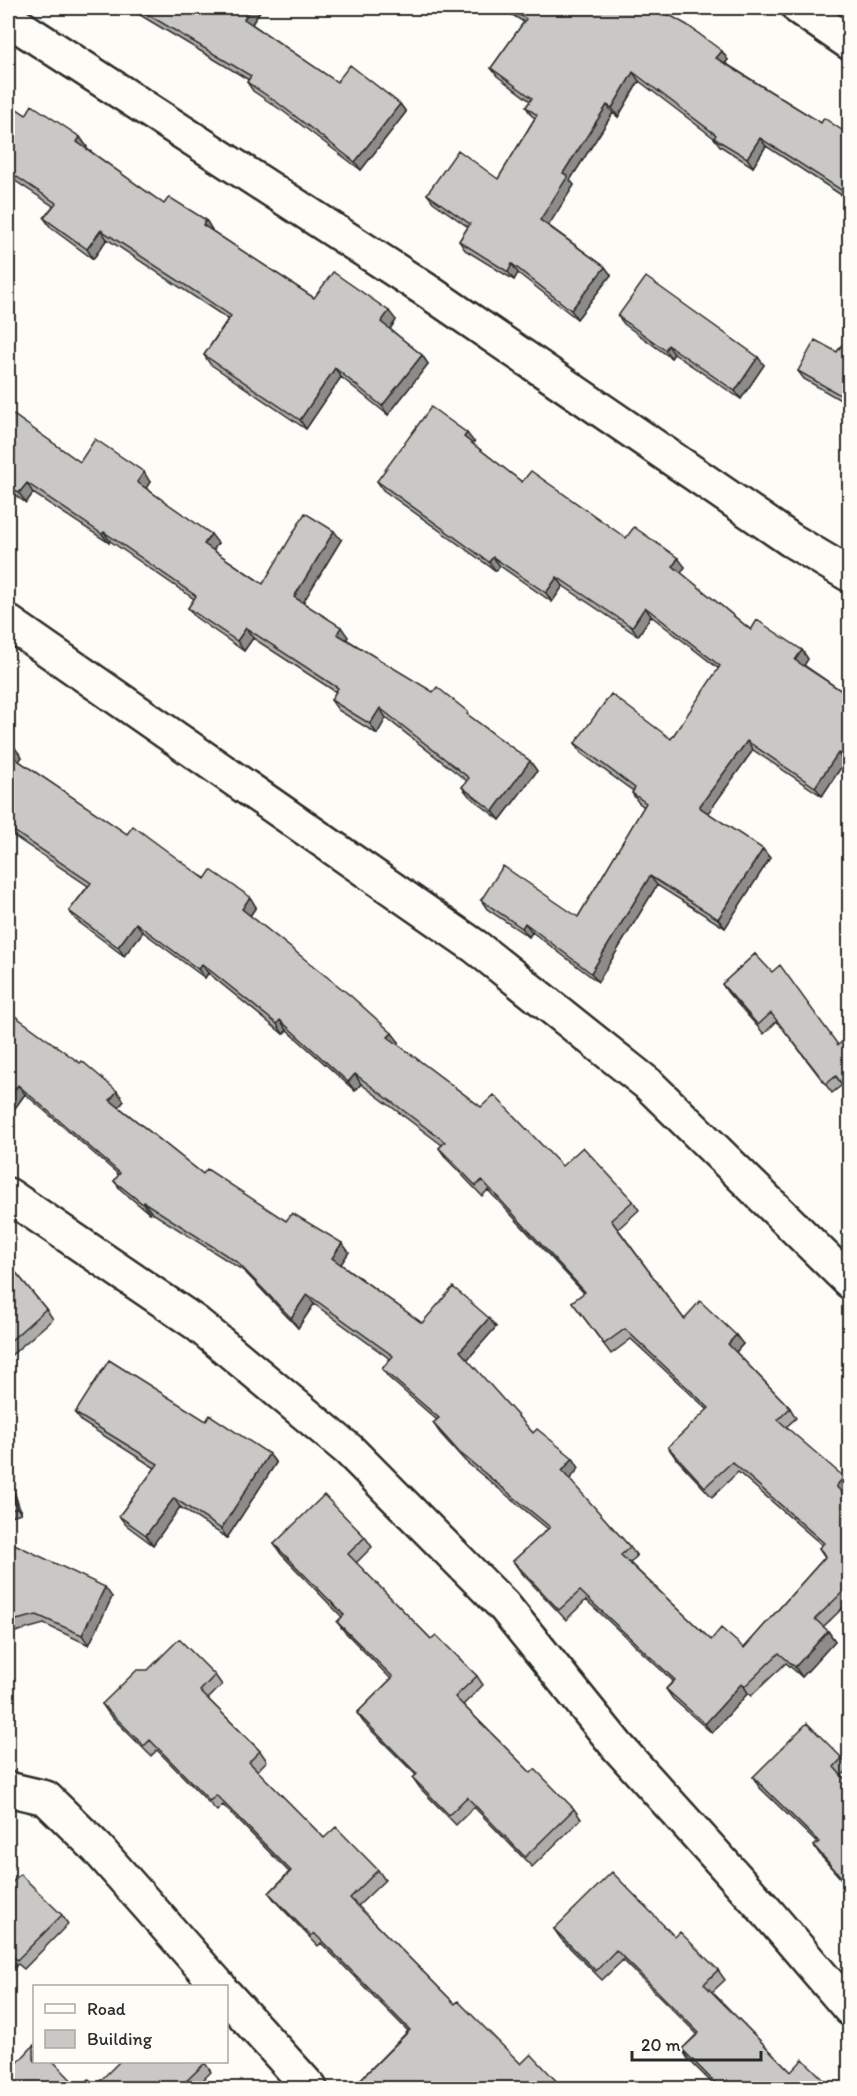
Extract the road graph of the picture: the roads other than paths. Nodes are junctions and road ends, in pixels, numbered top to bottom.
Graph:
1 (799, 8) edge
2 (8, 19) edge
3 (849, 43) edge
4 (849, 574) edge
5 (8, 622) edge
6 (8, 1195) edge
7 (849, 1281) edge
8 (8, 1789) edge
9 (218, 1985) edge
10 (228, 1997) edge
11 (849, 2009) edge
12 (310, 2088) edge

1 - 3 street
2 - 4 street
5 - 7 street
6 - 11 street
8 - 9 street
10 - 12 street

